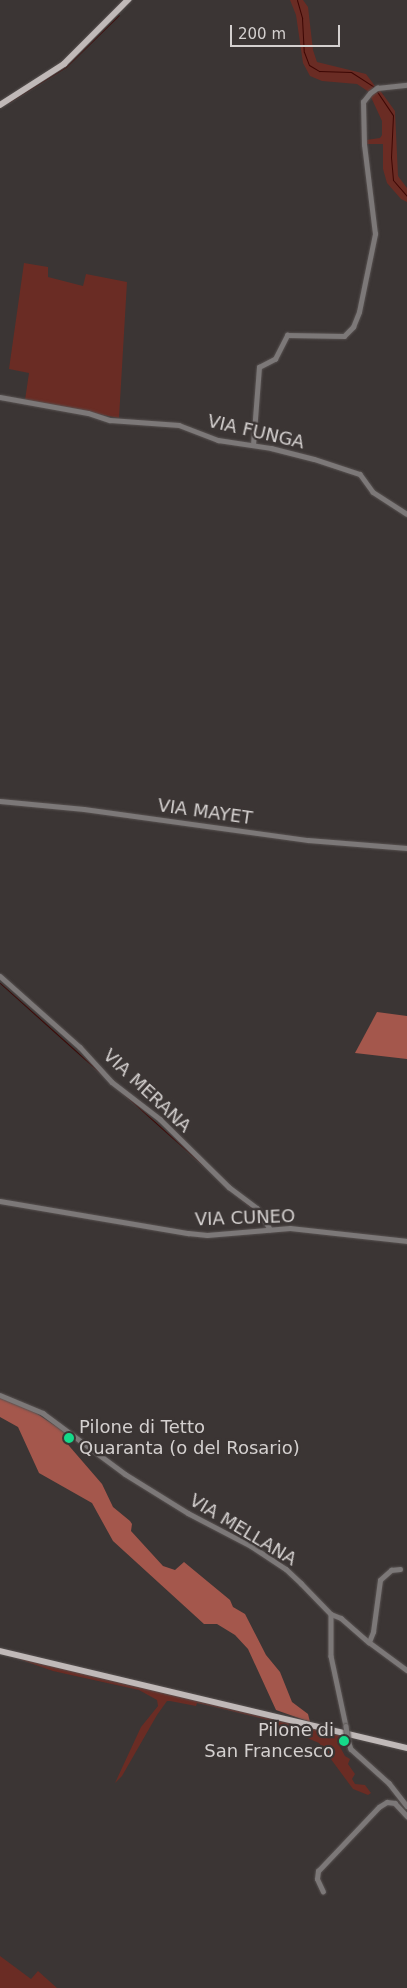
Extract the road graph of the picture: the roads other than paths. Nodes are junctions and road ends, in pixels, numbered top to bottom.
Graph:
1 (128, 0) edge
2 (407, 85) edge
3 (0, 105) edge
4 (0, 397) edge
5 (253, 445) junction
6 (407, 514) edge
7 (0, 801) edge
8 (407, 848) edge
9 (0, 976) edge
10 (0, 1201) edge
11 (270, 1229) junction
12 (407, 1241) edge
13 (0, 1395) edge
14 (400, 1569) dead end
15 (331, 1614) junction
16 (369, 1642) junction
17 (0, 1651) edge
18 (407, 1670) edge
19 (407, 1748) edge
20 (407, 1806) edge
21 (407, 1816) edge
22 (323, 1892) dead end

1 - 3 main road
2 - 5 street
4 - 5 street, VIA FUNGA
5 - 6 street, VIA FUNGA
7 - 8 street, VIA MAYET
9 - 11 street, VIA MERANA
10 - 11 street, VIA CUNEO
11 - 12 street, VIA CUNEO
13 - 15 street, VIA MELLANA
14 - 16 street
15 - 16 street, VIA MELLANA
15 - 20 street, bridge
16 - 18 street, VIA MELLANA
17 - 19 main road
21 - 22 street

